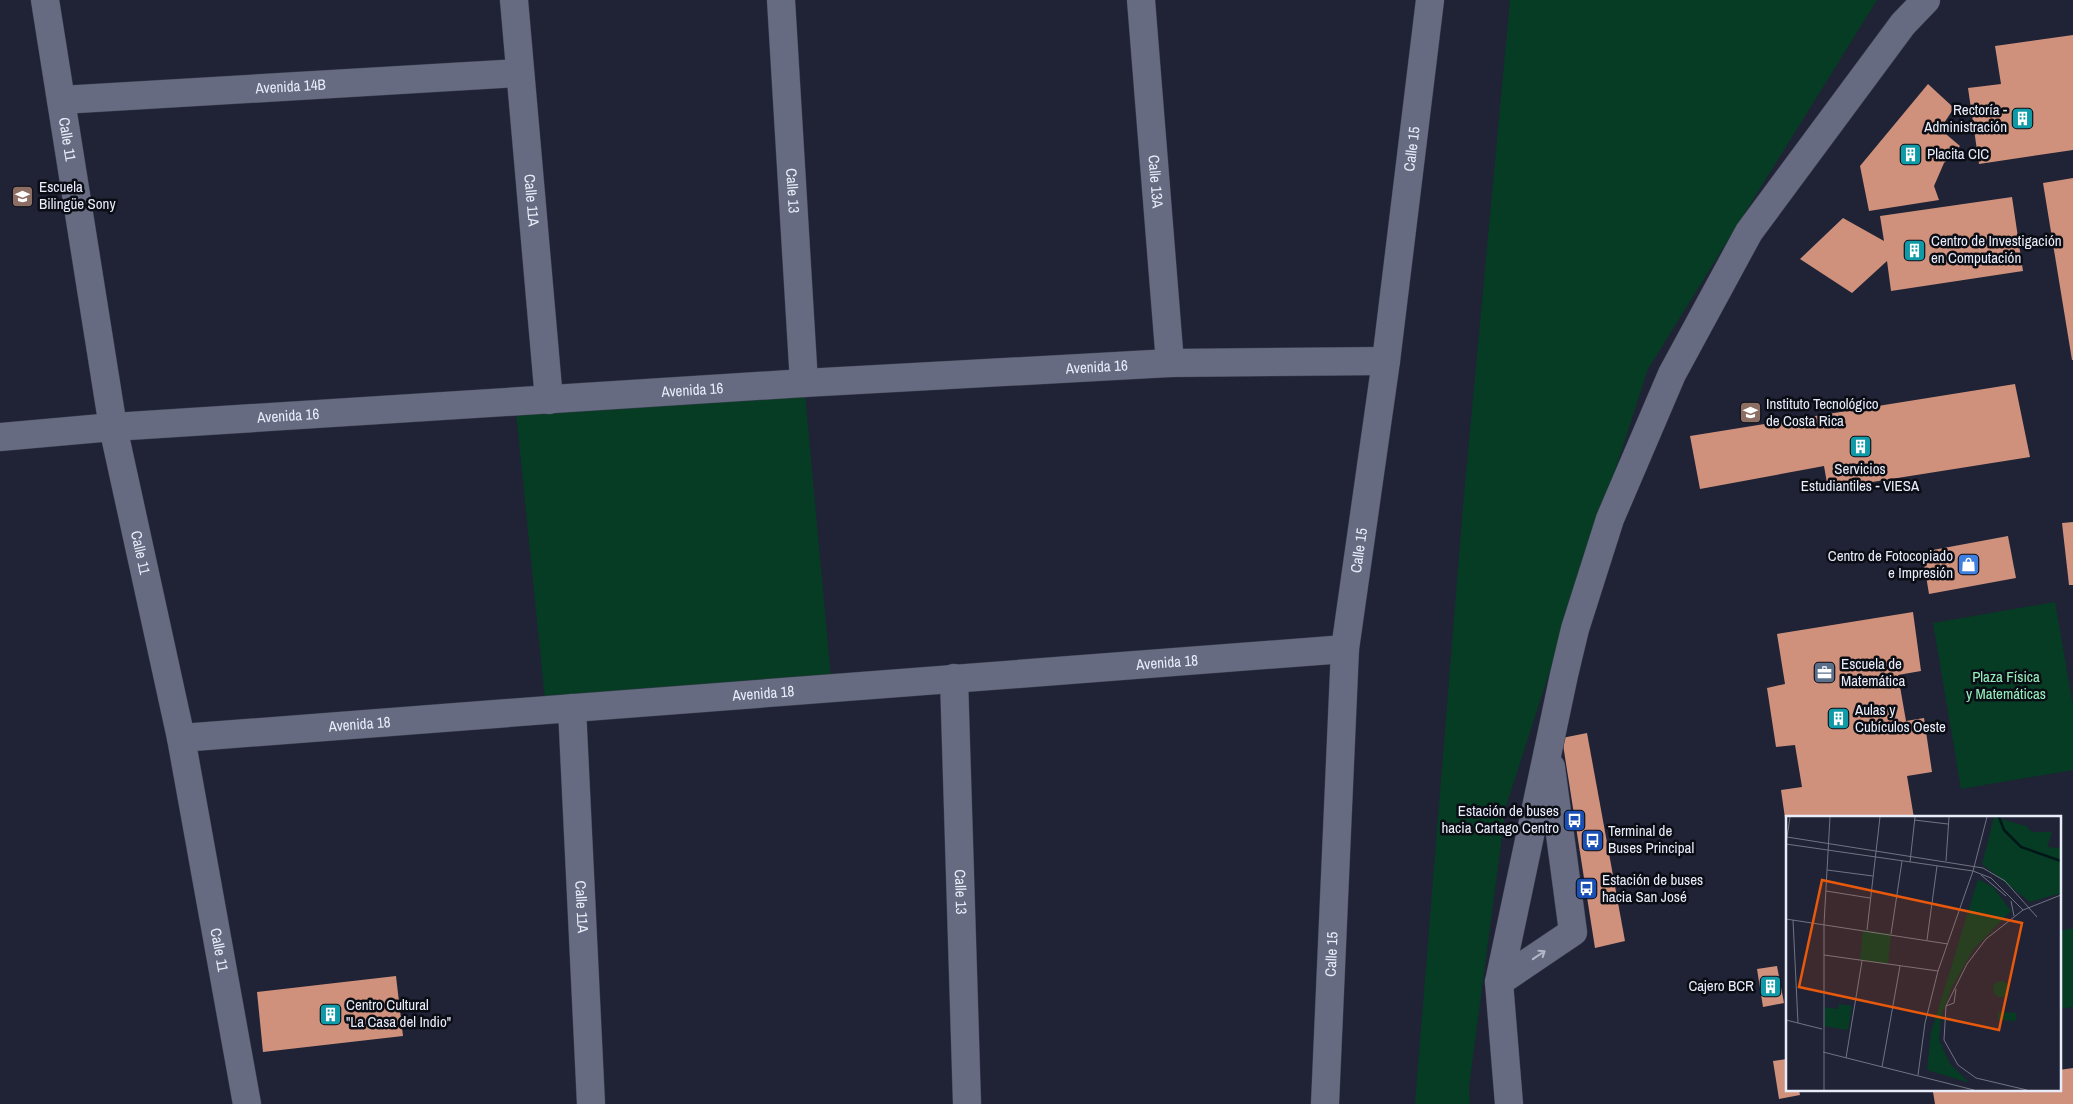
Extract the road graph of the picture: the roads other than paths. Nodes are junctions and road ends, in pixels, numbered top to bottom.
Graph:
1 (45, 0) edge
2 (514, 0) edge
3 (781, 0) edge
4 (1141, 0) edge
5 (1430, 0) edge
6 (1926, 0) edge
7 (520, 73) junction
8 (61, 100) junction
9 (1386, 361) junction
10 (1170, 363) junction
11 (804, 383) junction
12 (549, 400) junction
13 (113, 427) junction
14 (0, 437) edge
15 (1345, 649) junction
16 (954, 678) junction
17 (572, 708) junction
18 (181, 738) junction
19 (1548, 748) junction
20 (1499, 982) junction
21 (247, 1104) edge
22 (591, 1104) edge
23 (967, 1104) edge
24 (1325, 1104) edge
25 (1509, 1104) edge

1 - 8 street, Calle 11
2 - 7 street, Calle 11A
3 - 11 street, Calle 13
4 - 10 street, Calle 13A
5 - 9 street, Calle 15
6 - 19 street
7 - 8 street, Avenida 14B
7 - 12 street, Calle 11A
8 - 13 street, Calle 11
9 - 10 street, Avenida 16
9 - 15 street, Calle 15
10 - 11 street, Avenida 16
11 - 12 street, Avenida 16
12 - 13 street, Avenida 16
13 - 14 street, Avenida 16
13 - 18 street, Calle 11
15 - 16 street, Avenida 18
15 - 24 street, Calle 15
16 - 17 street, Avenida 18
16 - 23 street, Calle 13
17 - 18 street, Avenida 18
17 - 22 street, Calle 11A
18 - 21 street, Calle 11
19 - 20 street
20 -> 19 street
20 - 25 street

